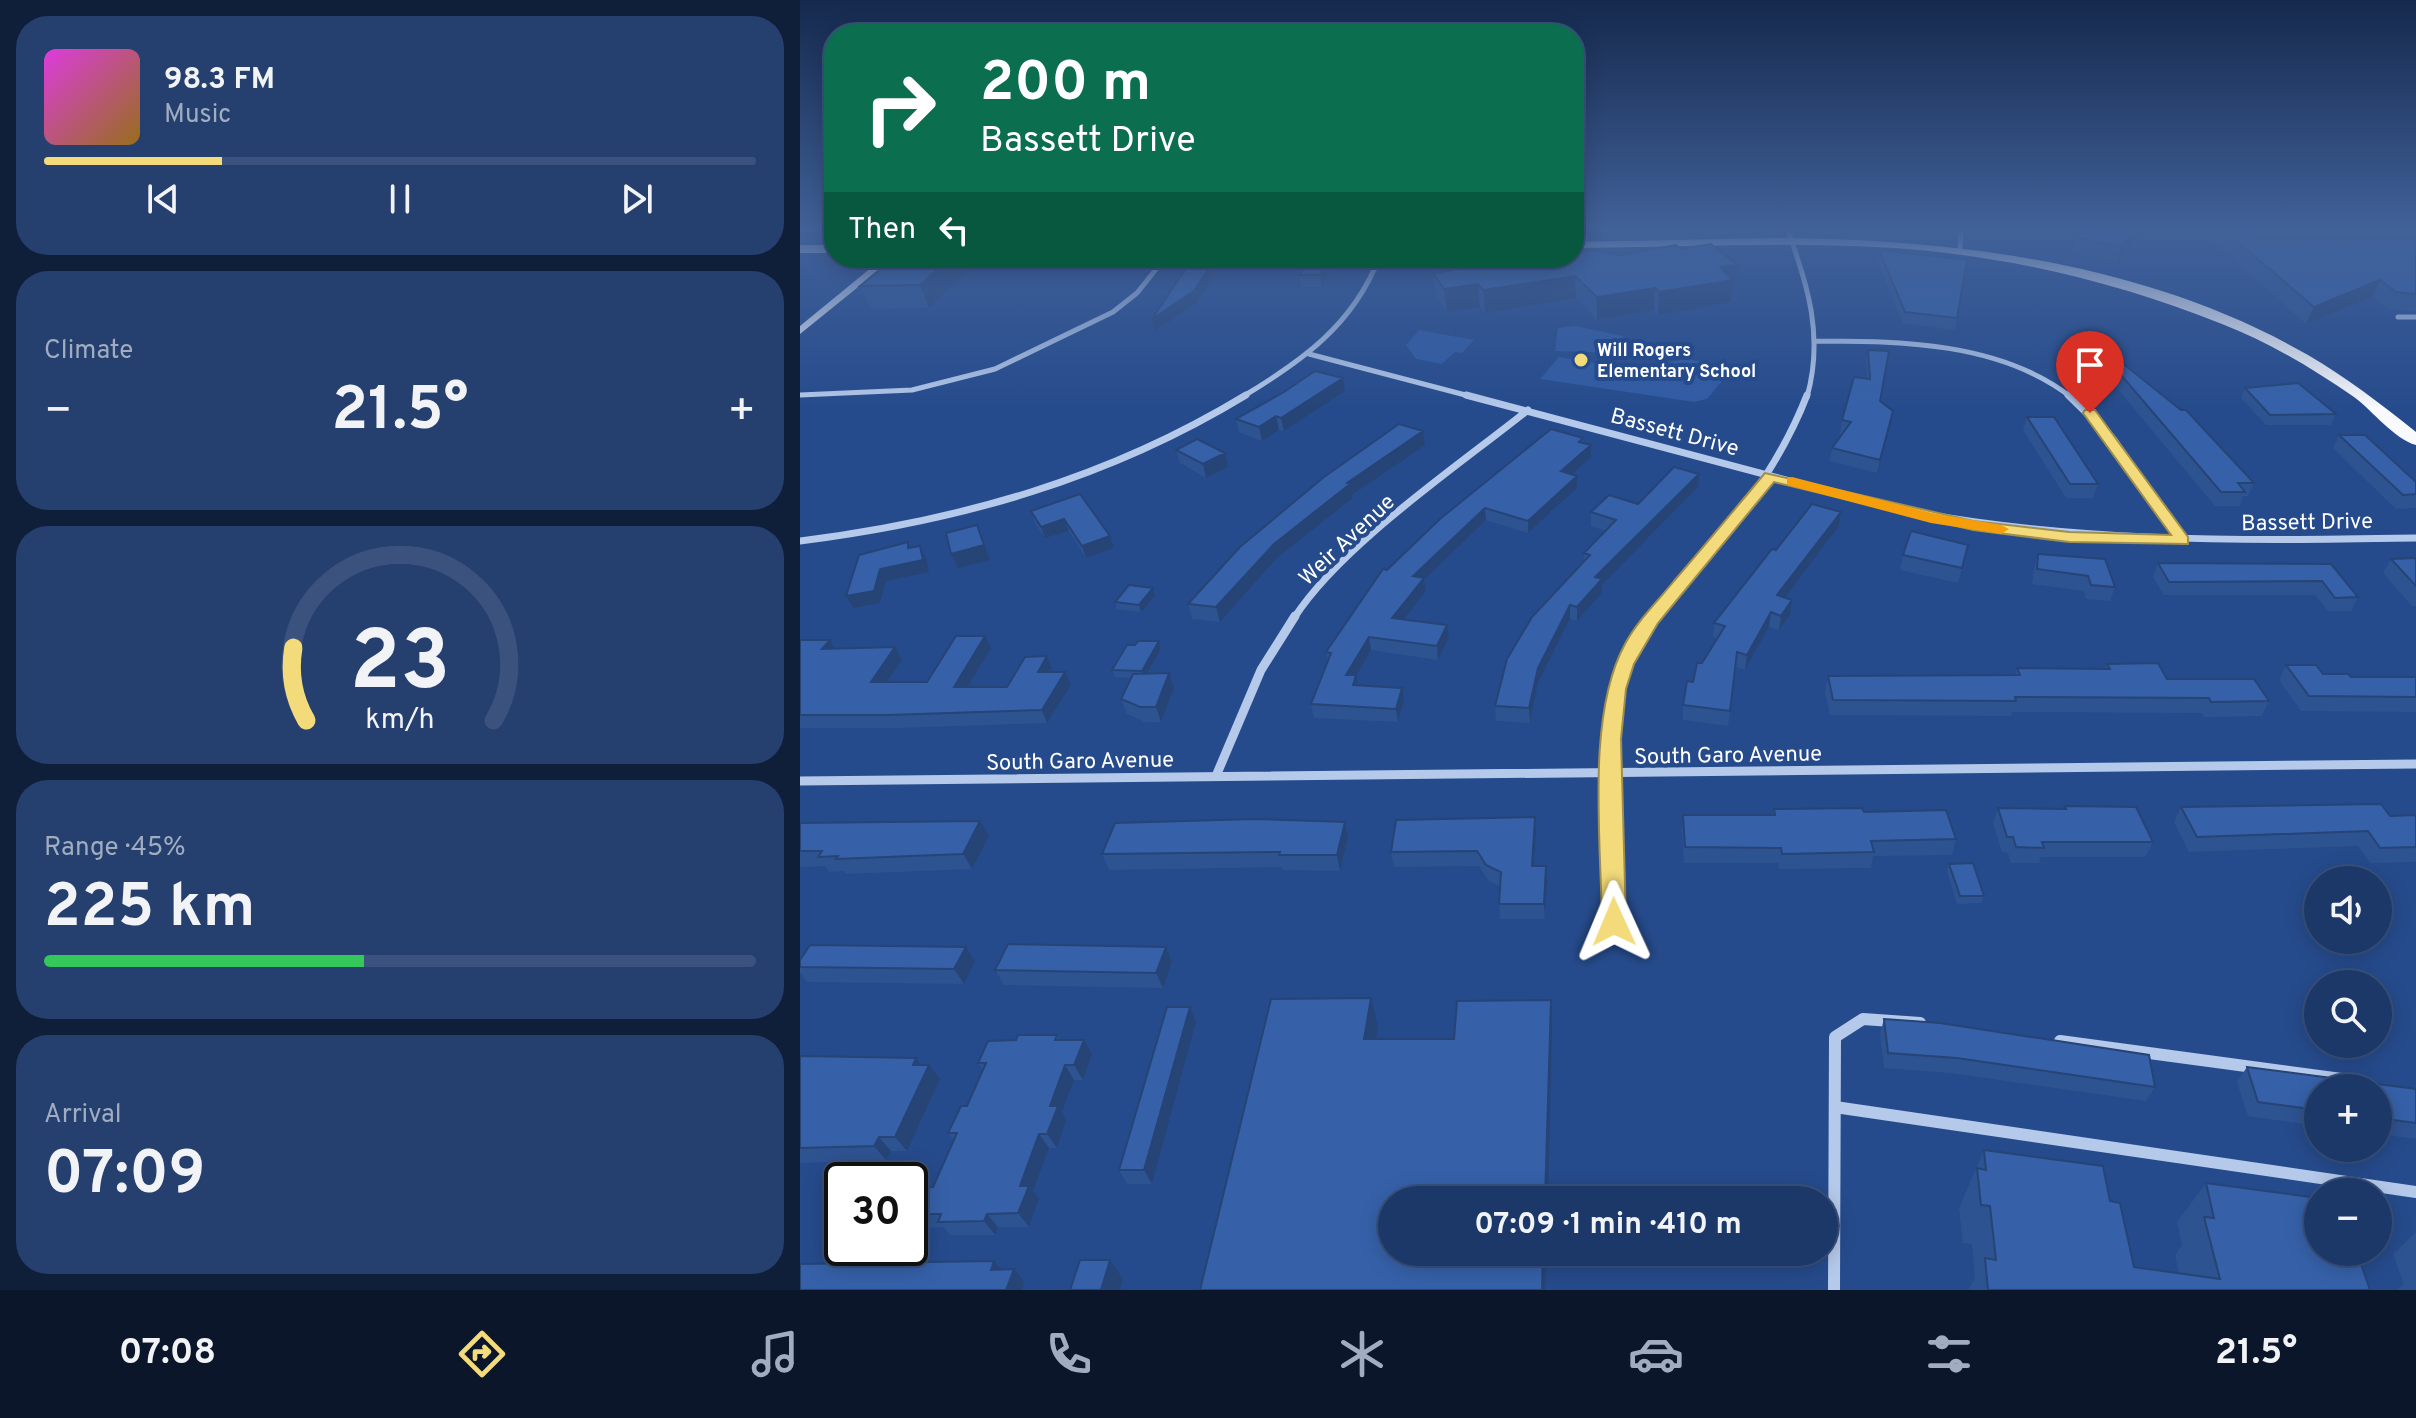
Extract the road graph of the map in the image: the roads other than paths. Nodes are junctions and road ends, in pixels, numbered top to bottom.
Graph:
1 (852, 288) edge
2 (1141, 288) edge
3 (1365, 288) edge
4 (1807, 288) edge
5 (2127, 288) edge
6 (2398, 317) dead end
7 (2416, 317) edge
8 (800, 331) edge
9 (1815, 341) junction
10 (1309, 354) junction
11 (800, 395) edge
12 (1528, 410) junction
13 (2416, 440) edge
14 (1771, 476) junction
15 (2416, 538) edge
16 (800, 541) edge
17 (2183, 541) junction
18 (2416, 764) edge
19 (1612, 774) junction
20 (1216, 776) junction
21 (800, 781) edge
22 (1614, 922) dead end
23 (1938, 1025) edge
24 (2046, 1040) edge
25 (2304, 1074) edge
26 (1835, 1107) junction
27 (2416, 1192) edge
28 (1834, 1290) edge

1 - 8 main road
2 - 11 street
3 - 10 street
4 - 9 street
5 - 13 main road
6 - 7 street
9 - 14 street
9 - 17 street
10 - 12 street, Bassett Drive
10 - 16 street
12 - 14 street, Bassett Drive
12 - 20 street, Weir Avenue
14 - 17 street, Bassett Drive
14 - 19 street
15 - 17 street, Bassett Drive
18 - 19 street, South Garo Avenue
19 - 20 street, South Garo Avenue
19 - 22 street
20 - 21 street, South Garo Avenue
23 - 26 street
24 - 25 street
26 - 27 street
26 - 28 street

